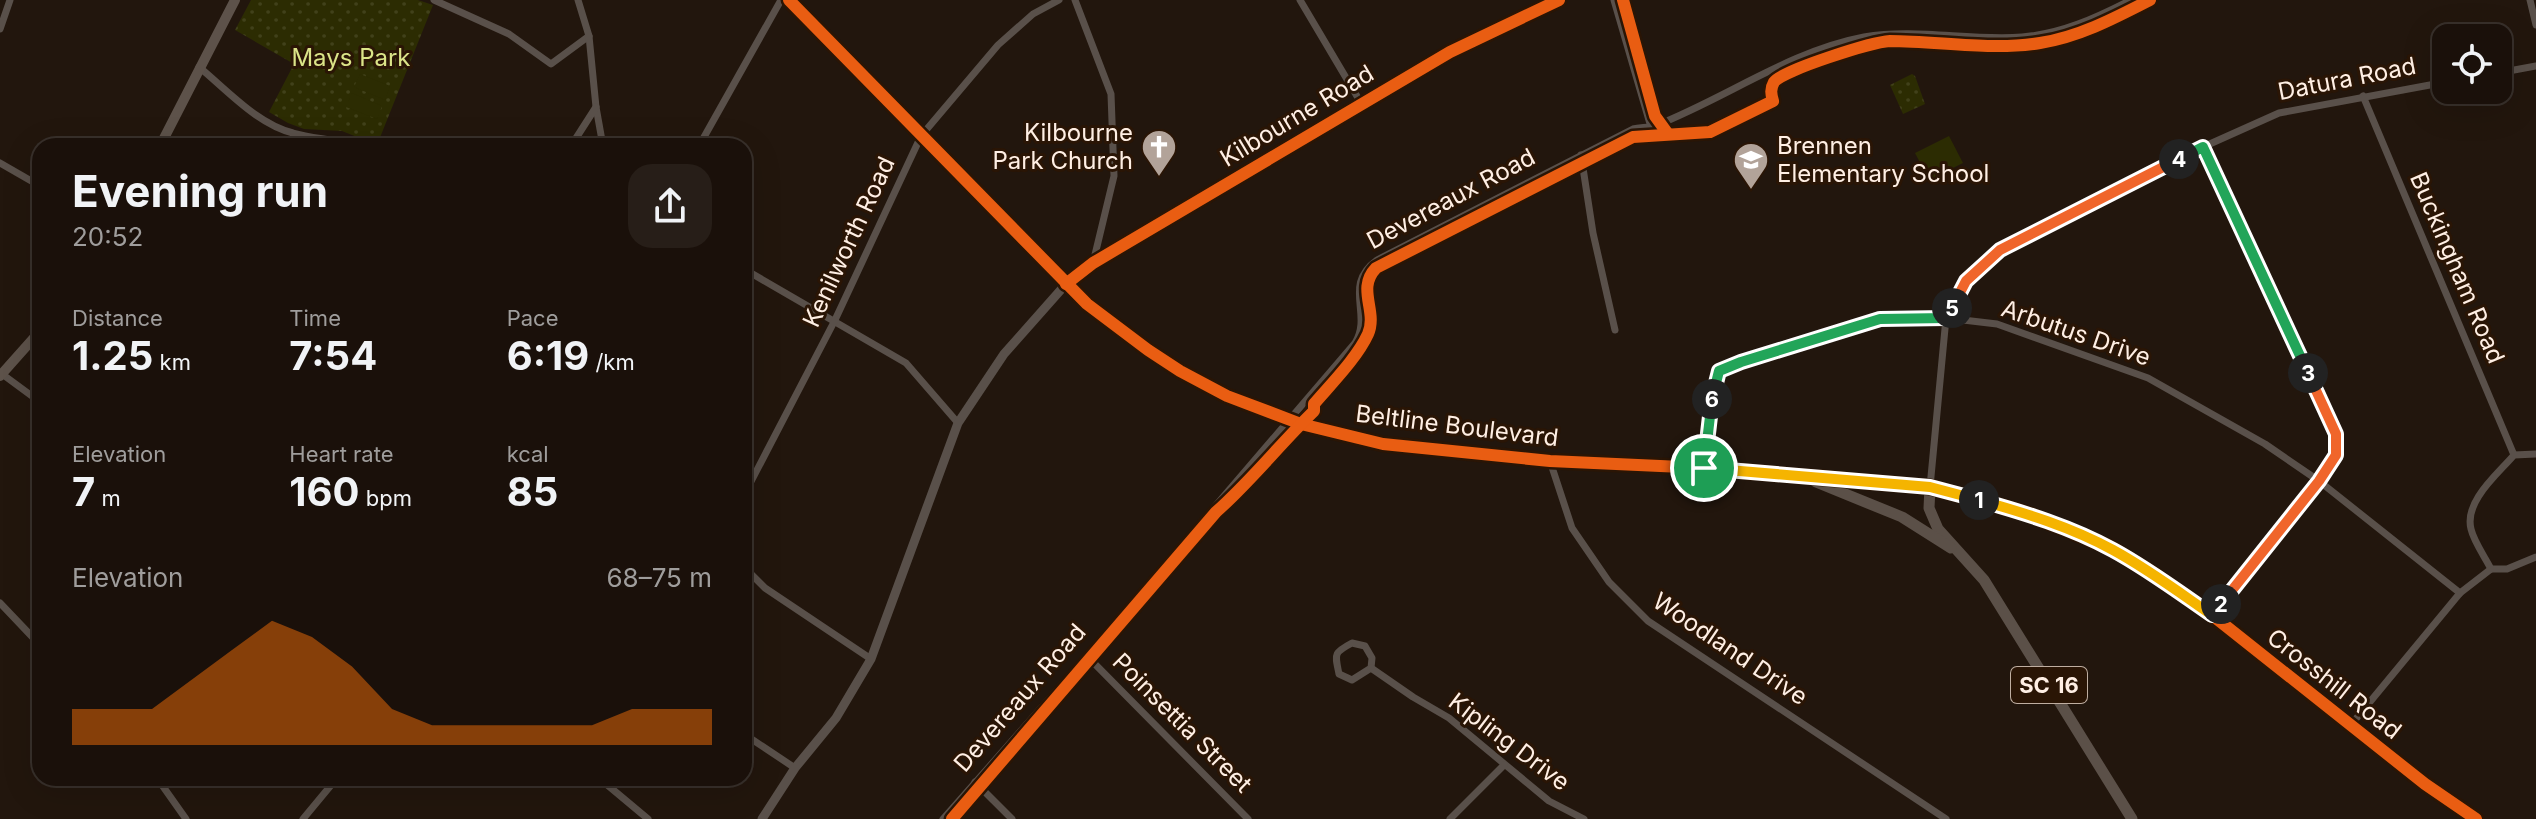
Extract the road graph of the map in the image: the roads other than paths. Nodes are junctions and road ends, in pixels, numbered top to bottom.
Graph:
1 (10, 0) edge
2 (235, 0) edge
3 (434, 0) edge
4 (578, 0) edge
5 (781, 0) edge
6 (789, 0) edge
7 (1059, 0) edge
8 (1075, 0) edge
9 (1300, 0) edge
10 (1559, 0) edge
11 (1615, 0) edge
12 (2131, 0) edge
13 (2530, 0) edge
14 (2536, 25) edge
15 (0, 29) edge
16 (589, 36) junction
17 (2536, 66) edge
18 (199, 67) junction
19 (2512, 70) edge
20 (2432, 84) edge
21 (2363, 96) junction
22 (1361, 103) junction
23 (596, 107) junction
24 (1652, 127) junction
25 (921, 136) junction
26 (164, 138) edge
27 (328, 138) edge
28 (576, 138) edge
29 (602, 138) edge
30 (703, 138) edge
31 (2203, 147) junction
32 (1581, 155) junction
33 (0, 163) edge
34 (32, 181) edge
35 (1093, 263) junction
36 (752, 273) edge
37 (1066, 284) junction
38 (1946, 318) junction
39 (835, 320) junction
40 (1615, 330) dead end
41 (32, 340) edge
42 (1, 375) edge
43 (32, 396) edge
44 (1289, 421) junction
45 (958, 423) junction
46 (2536, 454) edge
47 (2514, 455) junction
48 (1550, 461) junction
49 (1704, 468) junction
50 (1802, 476) junction
51 (752, 480) edge
52 (2319, 481) junction
53 (1930, 487) junction
54 (1962, 554) junction
55 (2536, 557) edge
56 (2491, 569) junction
57 (752, 578) edge
58 (2460, 593) junction
59 (0, 603) edge
60 (2212, 615) junction
61 (32, 637) edge
62 (1087, 656) junction
63 (871, 659) junction
64 (1371, 668) junction
65 (2350, 726) junction
66 (752, 739) edge
67 (1504, 765) junction
68 (795, 768) junction
69 (975, 782) junction
70 (163, 786) edge
71 (330, 786) edge
72 (609, 786) edge
73 (186, 819) edge
74 (303, 819) edge
75 (648, 819) edge
76 (762, 819) edge
77 (943, 819) edge
78 (1012, 819) edge
79 (1248, 819) edge
80 (1450, 819) edge
81 (1584, 819) edge
82 (1946, 819) edge
83 (2132, 819) edge
84 (2476, 819) edge

1 - 15 street
2 - 18 main road
3 - 16 street
4 - 16 street
5 - 30 street
6 - 25 main road, Beltline Boulevard / SC 16
7 - 25 street, Kenilworth Road
8 - 35 street
9 - 22 street
10 - 22 street, Kilbourne Road
11 - 24 street
12 - 24 street, Devereaux Road
13 - 14 street
16 - 23 street
17 - 19 street
18 - 26 main road
18 - 27 street
20 - 21 street, Datura Road
21 - 31 street, Datura Road
21 - 47 street, Buckingham Road
22 - 35 street, Kilbourne Road
23 - 28 street
23 - 29 street
24 - 32 street, Devereaux Road
25 - 37 main road, Beltline Boulevard / SC 16
25 - 39 street, Kenilworth Road
31 - 38 street, Datura Road
31 - 52 street
32 - 40 street
32 - 44 street, Devereaux Road
33 - 34 street
35 - 37 street, Kilbourne Road
36 - 39 street
37 - 44 main road, Beltline Boulevard / SC 16
37 - 45 street, Kilbourne Road
38 - 49 street, Arbutus Drive
38 - 52 street, Arbutus Drive
38 - 53 street, Datura Road
39 - 45 street
39 - 51 street, Kenilworth Road
41 - 42 main road
42 - 43 street
44 - 48 main road, Beltline Boulevard / SC 16
44 - 62 street, Devereaux Road
45 - 63 street, Kilbourne Road
46 - 47 street
47 - 56 street
48 - 49 main road, Beltline Boulevard / SC 16
48 - 82 street, Woodland Drive
49 - 50 main road, Beltline Boulevard / SC 16
50 - 53 main road, Crosshill Road / SC 16
50 - 54 main road, SC 16
52 - 58 street, Arbutus Drive
52 - 60 street
53 - 54 main road, Datura Road / SC 16
53 - 60 main road, Crosshill Road
54 - 83 main road, SC 16
55 - 56 street
56 - 58 street
57 - 63 street
58 - 65 street
59 - 61 street
60 - 65 main road, Crosshill Road
62 - 69 street, Devereaux Road
62 - 79 street, Poinsettia Street
63 - 68 street, Kilbourne Road
64 - 64 street, Kipling Drive
64 - 67 street, Kipling Drive
65 - 84 main road, Crosshill Road
66 - 68 street
67 - 80 street
67 - 81 street, Kipling Drive
68 - 76 street, Kilbourne Road
69 - 77 street, Devereaux Road
69 - 78 street
70 - 73 street
71 - 74 street
72 - 75 street

